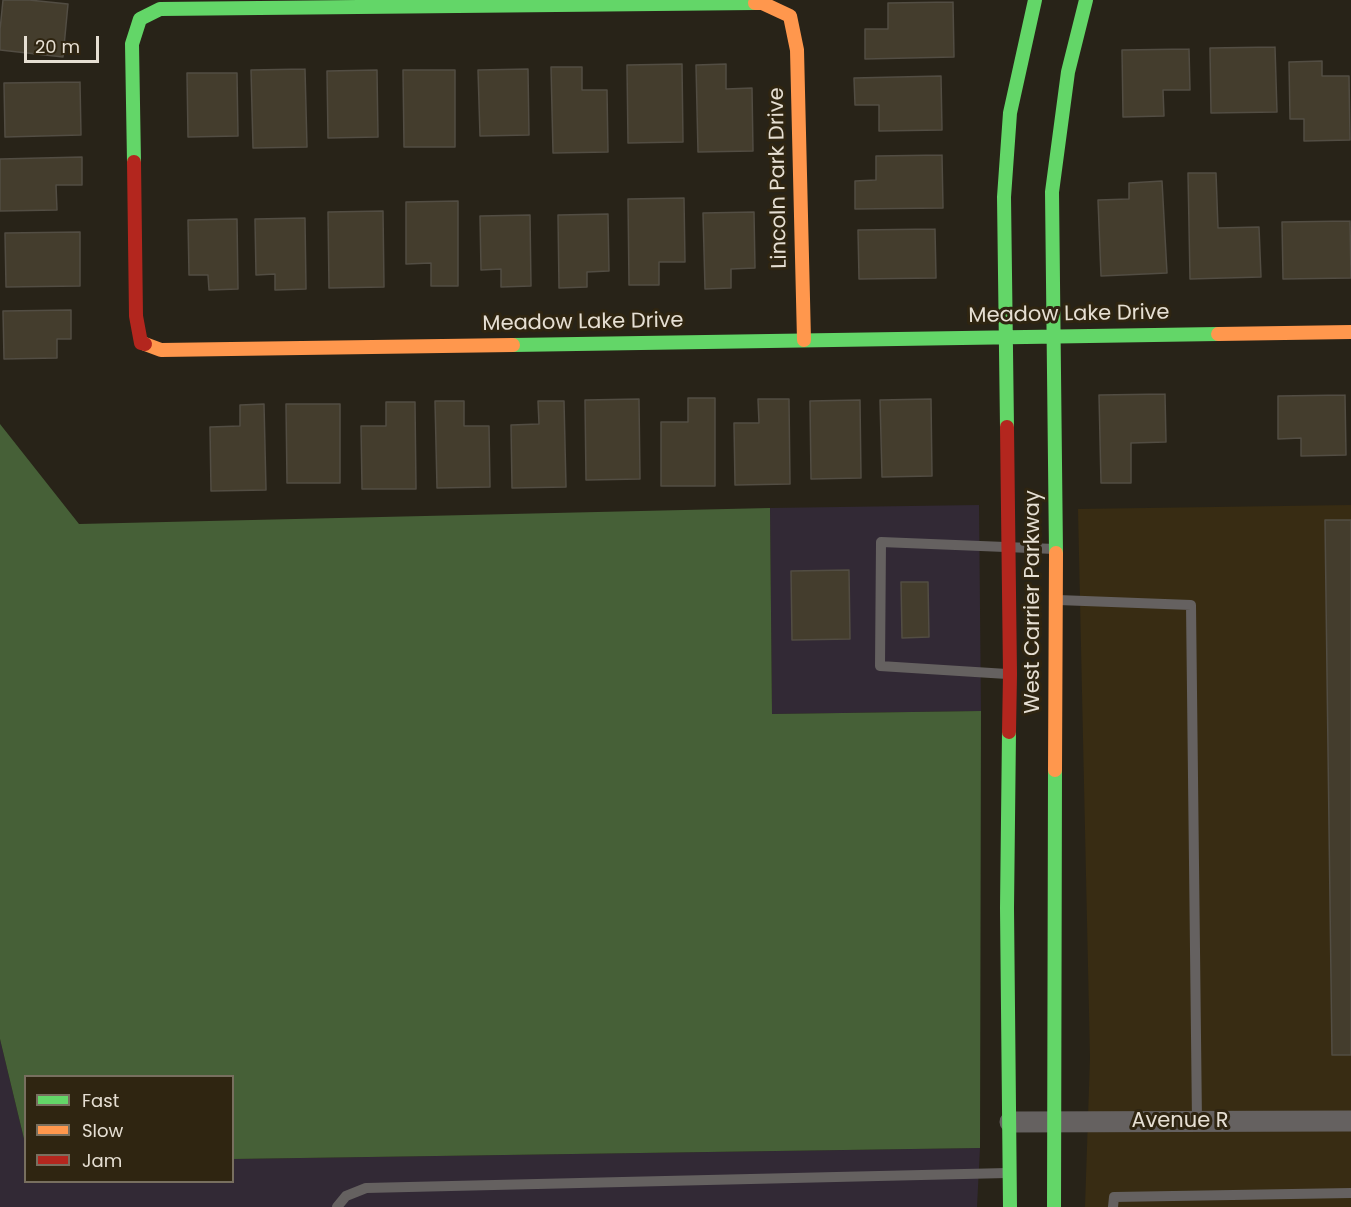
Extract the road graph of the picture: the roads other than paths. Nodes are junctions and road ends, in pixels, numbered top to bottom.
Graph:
1 (1035, 0) edge
2 (1086, 0) edge
3 (673, 1) edge
4 (1351, 332) edge
5 (1054, 336) junction
6 (1007, 337) junction
7 (804, 340) junction
8 (1008, 547) junction
9 (1056, 549) junction
10 (1055, 600) junction
11 (1010, 674) junction
12 (1351, 1121) edge
13 (1010, 1122) junction
14 (1197, 1122) junction
15 (1054, 1123) junction
16 (1010, 1173) junction
17 (1351, 1193) edge
18 (336, 1207) edge
19 (1010, 1207) edge
20 (1054, 1207) edge
21 (1113, 1207) edge

1 - 6 street, West Carrier Parkway
2 - 5 street, West Carrier Parkway
3 - 7 street, Lincoln Park Drive
3 - 7 street, Meadow Lake Drive
4 - 5 street, Meadow Lake Drive
5 - 6 street, Meadow Lake Drive
5 - 9 street, West Carrier Parkway
6 - 7 street, Meadow Lake Drive
6 - 8 street, West Carrier Parkway
8 - 9 lane
8 - 11 street, West Carrier Parkway
8 - 11 lane
9 - 10 street, West Carrier Parkway
10 - 14 lane
10 - 15 street, West Carrier Parkway
11 - 13 street, West Carrier Parkway
12 - 14 street, Avenue R
13 - 15 street, Avenue R
13 - 16 street, West Carrier Parkway
14 - 15 street, Avenue R
15 - 20 street, West Carrier Parkway
16 - 18 lane
16 - 19 street, West Carrier Parkway
17 - 21 lane

